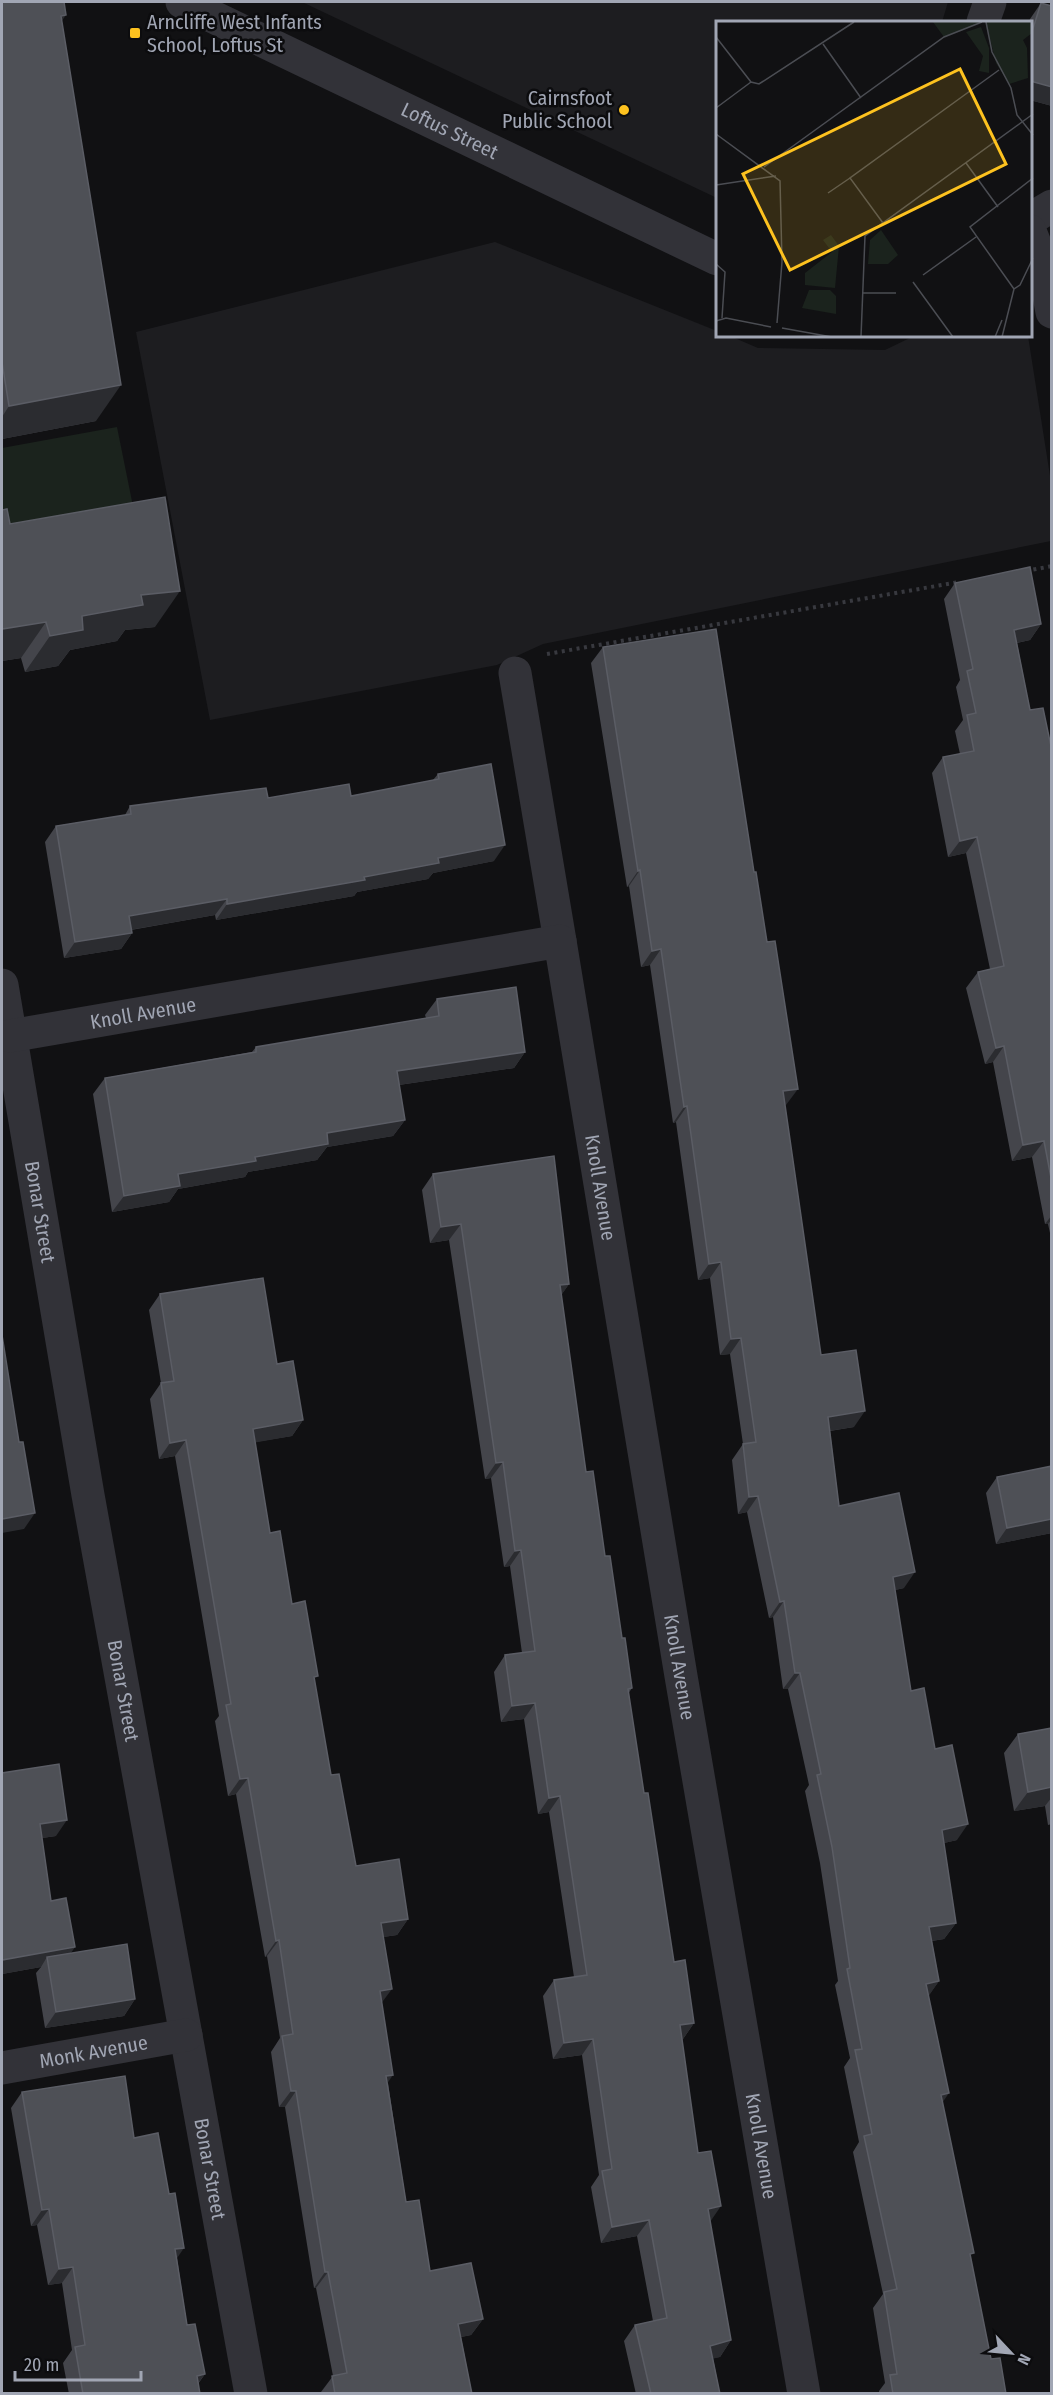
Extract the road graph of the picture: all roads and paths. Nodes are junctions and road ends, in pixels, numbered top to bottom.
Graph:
1 (182, 2) edge
2 (990, 2) edge
3 (984, 21) edge
4 (1052, 206) edge
5 (1032, 218) edge
6 (1032, 236) edge
7 (716, 259) edge
8 (1052, 312) edge
9 (1052, 566) edge
10 (1016, 572) edge
11 (969, 580) edge
12 (516, 673) joint
13 (560, 942) junction
14 (2, 985) edge
15 (9, 1036) junction
16 (186, 2035) junction
17 (2, 2068) edge
18 (251, 2394) edge
19 (804, 2394) edge

1 - 7 street, Loftus Street
2 - 3 street
4 - 5 street
6 - 8 street
9 - 10 path
11 - 12 path
12 - 13 street, Knoll Avenue
13 - 15 street, Knoll Avenue
13 - 19 street, Knoll Avenue
14 - 15 street, Bonar Street
15 - 16 street, Bonar Street
16 - 17 street, Monk Avenue
16 - 18 street, Bonar Street

